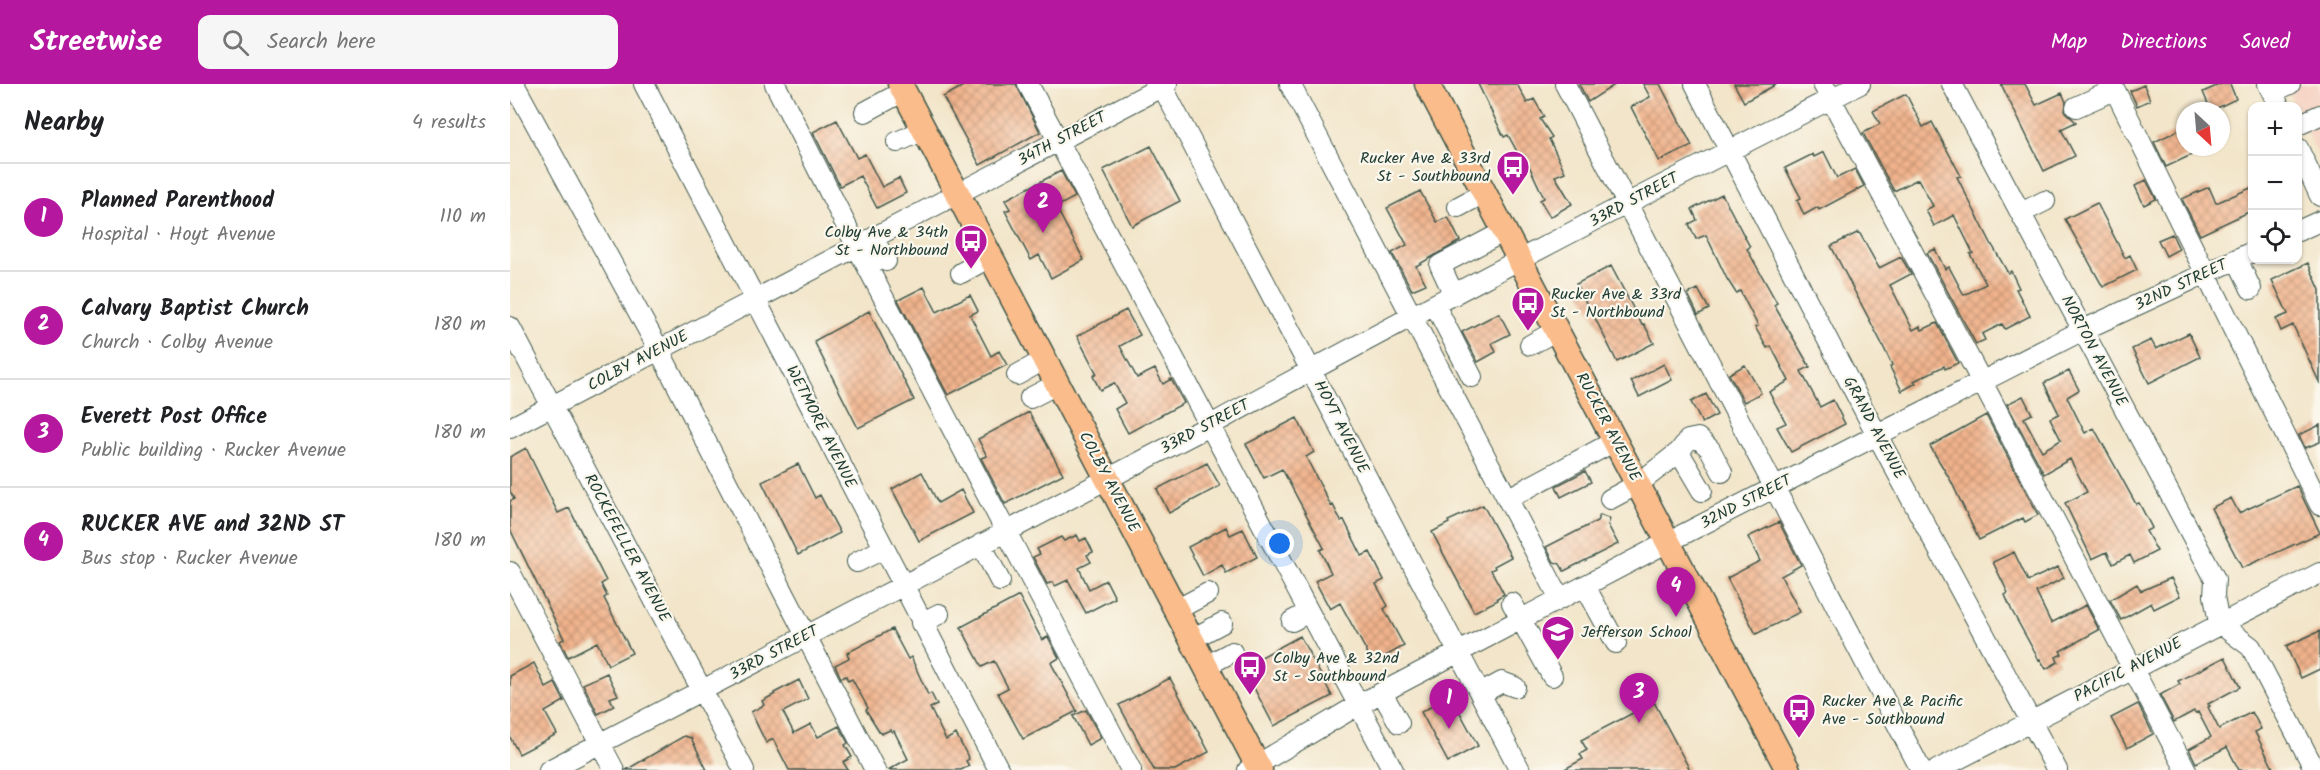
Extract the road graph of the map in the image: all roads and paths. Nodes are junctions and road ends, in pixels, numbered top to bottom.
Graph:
1 (514, 84) edge
2 (644, 84) edge
3 (776, 84) edge
4 (1028, 84) edge
5 (1290, 84) edge
6 (1427, 84) edge
7 (1565, 84) edge
8 (1695, 84) edge
9 (1860, 84) edge
10 (1952, 84) edge
11 (1164, 85) edge
12 (2113, 87) edge
13 (902, 88) edge
14 (1827, 92) edge
15 (2076, 107) dead end
16 (865, 112) dead end
17 (2320, 115) edge
18 (2302, 123) edge
19 (924, 130) junction
20 (2320, 130) edge
21 (2302, 138) edge
22 (1058, 141) junction
23 (897, 142) dead end
24 (1731, 150) junction
25 (2302, 153) edge
26 (2315, 171) edge
27 (1484, 193) junction
28 (957, 194) junction
29 (2320, 196) edge
30 (2045, 201) dead end
31 (1628, 203) junction
32 (1458, 207) dead end
33 (2021, 213) junction
34 (2320, 221) edge
35 (2302, 229) edge
36 (1505, 231) junction
37 (865, 242) junction
38 (2245, 256) edge
39 (990, 257) junction
40 (886, 261) dead end
41 (1521, 261) junction
42 (961, 273) dead end
43 (2205, 274) junction
44 (2251, 289) dead end
45 (1454, 295) junction
46 (755, 299) junction
47 (1435, 305) junction
48 (1411, 317) junction
49 (510, 327) edge
50 (1557, 330) junction
51 (2083, 330) junction
52 (1530, 345) dead end
53 (659, 350) junction
54 (1044, 360) junction
55 (1311, 369) junction
56 (1017, 375) dead end
57 (1472, 376) dead end
58 (1983, 381) junction
59 (1057, 384) junction
60 (1030, 398) dead end
61 (552, 406) junction
62 (1209, 426) junction
63 (510, 428) edge
64 (1877, 435) junction
65 (1615, 441) junction
66 (1679, 453) junction
67 (1722, 472) dead end
68 (1107, 479) junction
69 (1638, 484) junction
70 (1775, 487) junction
71 (1702, 491) dead end
72 (1507, 498) junction
73 (1610, 499) dead end
74 (2320, 505) edge
75 (1006, 531) junction
76 (1668, 542) junction
77 (981, 544) junction
78 (883, 549) junction
79 (857, 562) dead end
80 (510, 572) edge
81 (2320, 573) edge
82 (1000, 581) dead end
83 (902, 586) junction
84 (1585, 586) junction
85 (1208, 593) dead end
86 (1560, 599) junction
87 (1176, 610) junction
88 (1517, 611) junction
89 (939, 614) dead end
90 (921, 623) junction
91 (1222, 623) dead end
92 (2219, 623) junction
93 (807, 635) junction
94 (1192, 639) junction
95 (1616, 643) dead end
96 (1232, 652) dead end
97 (1458, 653) junction
98 (1206, 666) junction
99 (2133, 668) junction
100 (1552, 676) dead end
101 (1515, 687) dead end
102 (704, 691) junction
103 (1382, 693) junction
104 (1480, 694) junction
105 (1360, 704) junction
106 (2031, 721) junction
107 (1399, 723) dead end
108 (599, 743) junction
109 (1256, 768) edge
110 (549, 770) edge
111 (614, 770) edge
112 (744, 770) edge
113 (875, 770) edge
114 (999, 770) edge
115 (1131, 770) edge
116 (1394, 770) edge
117 (1520, 770) edge
118 (1788, 770) edge
119 (1921, 770) edge
120 (1937, 770) edge
121 (2057, 770) edge
122 (2186, 770) edge
123 (2315, 770) edge

1 - 53 street
2 - 46 street, WETMORE AVENUE
3 - 37 street
4 - 22 street
5 - 48 street
6 - 27 main road, RUCKER AVENUE
7 - 31 street
8 - 24 street, GRAND AVENUE
9 - 14 street, 33RD STREET
10 - 33 street, NORTON AVENUE
11 - 22 street, 34TH STREET
11 - 55 street, HOYT AVENUE
12 - 15 street
12 - 43 street
13 - 16 street
13 - 19 main road, COLBY AVENUE
14 - 24 street, 33RD STREET
14 - 58 street
17 - 18 street
19 - 23 street
19 - 28 main road, COLBY AVENUE
20 - 21 street
22 - 28 street, 34TH STREET
22 - 62 street
24 - 31 street, 33RD STREET
24 - 64 street, GRAND AVENUE
25 - 26 street
26 - 29 street
27 - 32 street
27 - 36 main road, RUCKER AVENUE
28 - 37 street, COLBY AVENUE
28 - 39 main road, COLBY AVENUE
30 - 33 street
31 - 41 street, 33RD STREET
31 - 70 street
33 - 51 street, NORTON AVENUE
34 - 35 street
36 - 41 main road, RUCKER AVENUE
36 - 45 street
37 - 40 street
37 - 46 street, COLBY AVENUE
37 - 75 street
38 - 43 street, 32ND STREET
38 - 44 street
39 - 42 street
39 - 54 main road, COLBY AVENUE
41 - 45 street, 33RD STREET
41 - 50 main road, RUCKER AVENUE
43 - 51 street, 32ND STREET
43 - 74 street
45 - 47 street, 33RD STREET
46 - 53 street, COLBY AVENUE
46 - 78 street, WETMORE AVENUE
47 - 48 street, 33RD STREET
47 - 57 street
48 - 55 street, 33RD STREET
48 - 72 street
49 - 61 street, ROCKEFELLER AVENUE
50 - 52 street
50 - 65 main road, RUCKER AVENUE
51 - 58 street, 32ND STREET
51 - 92 street, NORTON AVENUE
53 - 61 street, COLBY AVENUE
53 - 93 street
54 - 56 street
54 - 59 main road, COLBY AVENUE
55 - 62 street, 33RD STREET
55 - 97 street, HOYT AVENUE
58 - 64 street, 32ND STREET
58 - 99 street
59 - 60 street
59 - 68 main road, COLBY AVENUE
61 - 63 street, COLBY AVENUE
61 - 102 street, ROCKEFELLER AVENUE
62 - 68 street, 33RD STREET
62 - 105 street
64 - 70 street, 32ND STREET
64 - 106 street, GRAND AVENUE
65 - 69 main road, RUCKER AVENUE
65 - 72 street
66 - 67 street
66 - 69 street
66 - 71 street
68 - 75 street, 33RD STREET
68 - 87 main road, COLBY AVENUE
69 - 73 street
69 - 76 main road, RUCKER AVENUE
70 - 76 street, 32ND STREET
70 - 119 street
72 - 86 street
75 - 77 street, 33RD STREET
75 - 115 street
76 - 84 street, 32ND STREET
76 - 118 main road, RUCKER AVENUE
77 - 82 street
77 - 83 street, 33RD STREET
78 - 79 street
78 - 83 street, WETMORE AVENUE
80 - 108 street
81 - 92 street, PACIFIC AVENUE
83 - 90 street, WETMORE AVENUE
83 - 93 street, 33RD STREET
84 - 86 street, 32ND STREET
84 - 95 street
85 - 87 street
86 - 88 street, 32ND STREET
87 - 94 main road, COLBY AVENUE
88 - 97 street, 32ND STREET
88 - 100 street
89 - 90 street
90 - 114 street, WETMORE AVENUE
91 - 94 street
92 - 99 street, PACIFIC AVENUE
92 - 123 street
93 - 102 street, 33RD STREET
93 - 113 street
94 - 98 main road, COLBY AVENUE
96 - 98 street
97 - 103 street, 32ND STREET
97 - 104 street, HOYT AVENUE
98 - 109 main road, COLBY AVENUE
99 - 106 street, PACIFIC AVENUE
99 - 122 street
101 - 104 street
102 - 108 street, 33RD STREET
102 - 112 street, ROCKEFELLER AVENUE
103 - 105 street, 32ND STREET
103 - 107 street
104 - 117 street, HOYT AVENUE
105 - 109 street, 32ND STREET
105 - 116 street
106 - 120 street, PACIFIC AVENUE
106 - 121 street, GRAND AVENUE
108 - 110 street, 33RD STREET
108 - 111 street

